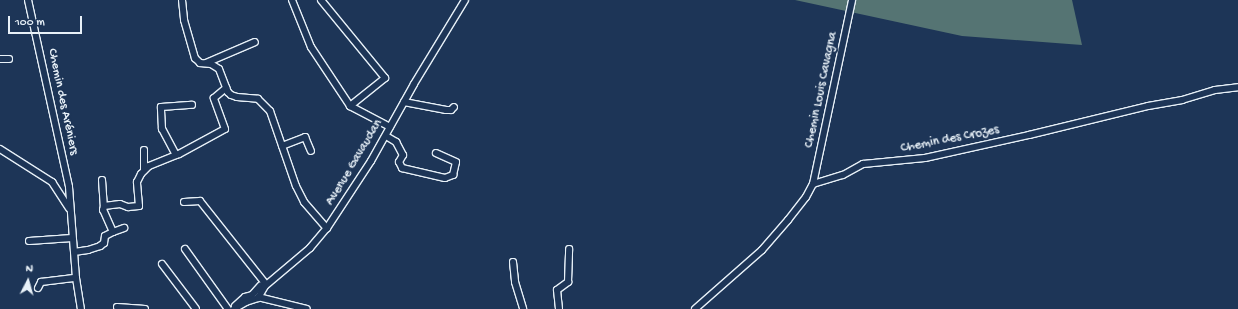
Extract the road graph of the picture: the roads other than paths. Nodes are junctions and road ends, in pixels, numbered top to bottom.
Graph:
1 (28, 0) edge
2 (182, 0) edge
3 (292, 0) edge
4 (321, 0) edge
5 (465, 0) edge
6 (852, 0) edge
7 (255, 42) dead end
8 (0, 59) edge
9 (9, 60) dead end
10 (204, 64) junction
11 (1238, 87) edge
12 (226, 88) junction
13 (404, 102) junction
14 (192, 105) dead end
15 (350, 106) junction
16 (454, 107) dead end
17 (390, 127) junction
18 (386, 136) junction
19 (282, 146) junction
20 (0, 149) edge
21 (144, 150) dead end
22 (311, 151) dead end
23 (436, 152) dead end
24 (176, 155) junction
25 (144, 170) junction
26 (102, 180) dead end
27 (813, 184) junction
28 (184, 202) dead end
29 (104, 206) junction
30 (70, 210) junction
31 (124, 228) dead end
32 (327, 228) junction
33 (113, 232) junction
34 (72, 238) junction
35 (29, 241) dead end
36 (186, 249) dead end
37 (569, 249) dead end
38 (74, 252) junction
39 (513, 262) dead end
40 (162, 264) dead end
41 (281, 273) junction
42 (76, 278) junction
43 (40, 282) dead end
44 (264, 282) junction
45 (256, 295) junction
46 (117, 306) dead end
47 (132, 308) edge
48 (81, 309) edge
49 (145, 309) edge
50 (196, 309) edge
51 (228, 309) edge
52 (234, 309) edge
53 (307, 309) edge
54 (523, 309) edge
55 (559, 309) edge
56 (695, 309) edge

1 - 30 street, Chemin des Aréniers
2 - 10 street
3 - 15 street
4 - 15 street
5 - 13 street, Avenue Gavaudan
6 - 27 street, Chemin Louis Cavagna
7 - 10 street
8 - 9 street
10 - 12 street
11 - 27 street, Chemin des Crozes
12 - 19 street
12 - 24 street
13 - 16 street
13 - 17 street, Avenue Gavaudan
14 - 24 street
15 - 17 street
17 - 18 street, Avenue Gavaudan
18 - 23 street
18 - 32 street, Avenue Gavaudan
19 - 22 street
19 - 32 street
20 - 30 street
21 - 25 street
24 - 25 street
25 - 29 street
26 - 29 street
27 - 56 street
28 - 44 street
29 - 33 street
30 - 34 street, Chemin des Aréniers
31 - 33 street
32 - 41 street, Avenue Gavaudan
33 - 38 street
34 - 35 street
34 - 38 street, Chemin des Aréniers
36 - 51 street
37 - 55 street
38 - 42 street, Chemin des Aréniers
39 - 54 street
40 - 50 street
41 - 44 street, Avenue Gavaudan
41 - 45 street, Avenue Gavaudan
42 - 43 street
42 - 48 street, Chemin des Aréniers
44 - 45 street, Avenue Gavaudan
45 - 52 street
45 - 53 street
46 - 47 street
47 - 49 street

